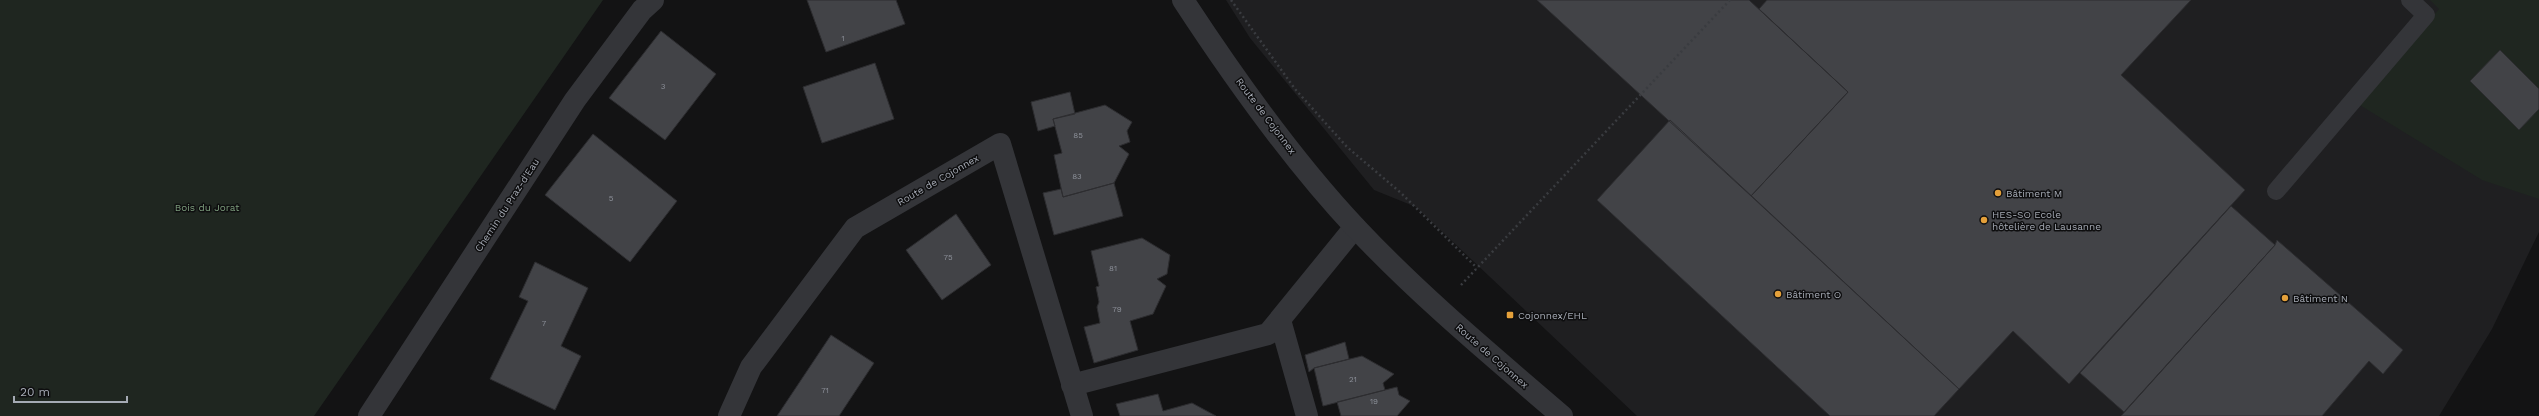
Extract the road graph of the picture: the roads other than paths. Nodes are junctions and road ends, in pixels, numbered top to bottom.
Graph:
1 (653, 0) edge
2 (1183, 0) edge
3 (2410, 0) edge
4 (2276, 191) dead end
5 (1355, 227) junction
6 (1280, 320) junction
7 (1072, 385) junction
8 (368, 416) edge
9 (729, 416) edge
10 (1082, 416) edge
11 (1307, 416) edge
12 (1562, 416) edge

1 - 8 street, Chemin du Praz-d'Eau
2 - 5 street, Route de Cojonnex
3 - 4 lane
5 - 6 street
5 - 12 street, Route de Cojonnex
6 - 7 street
6 - 11 street
7 - 9 street, Route de Cojonnex
7 - 10 street, Route de Cojonnex

